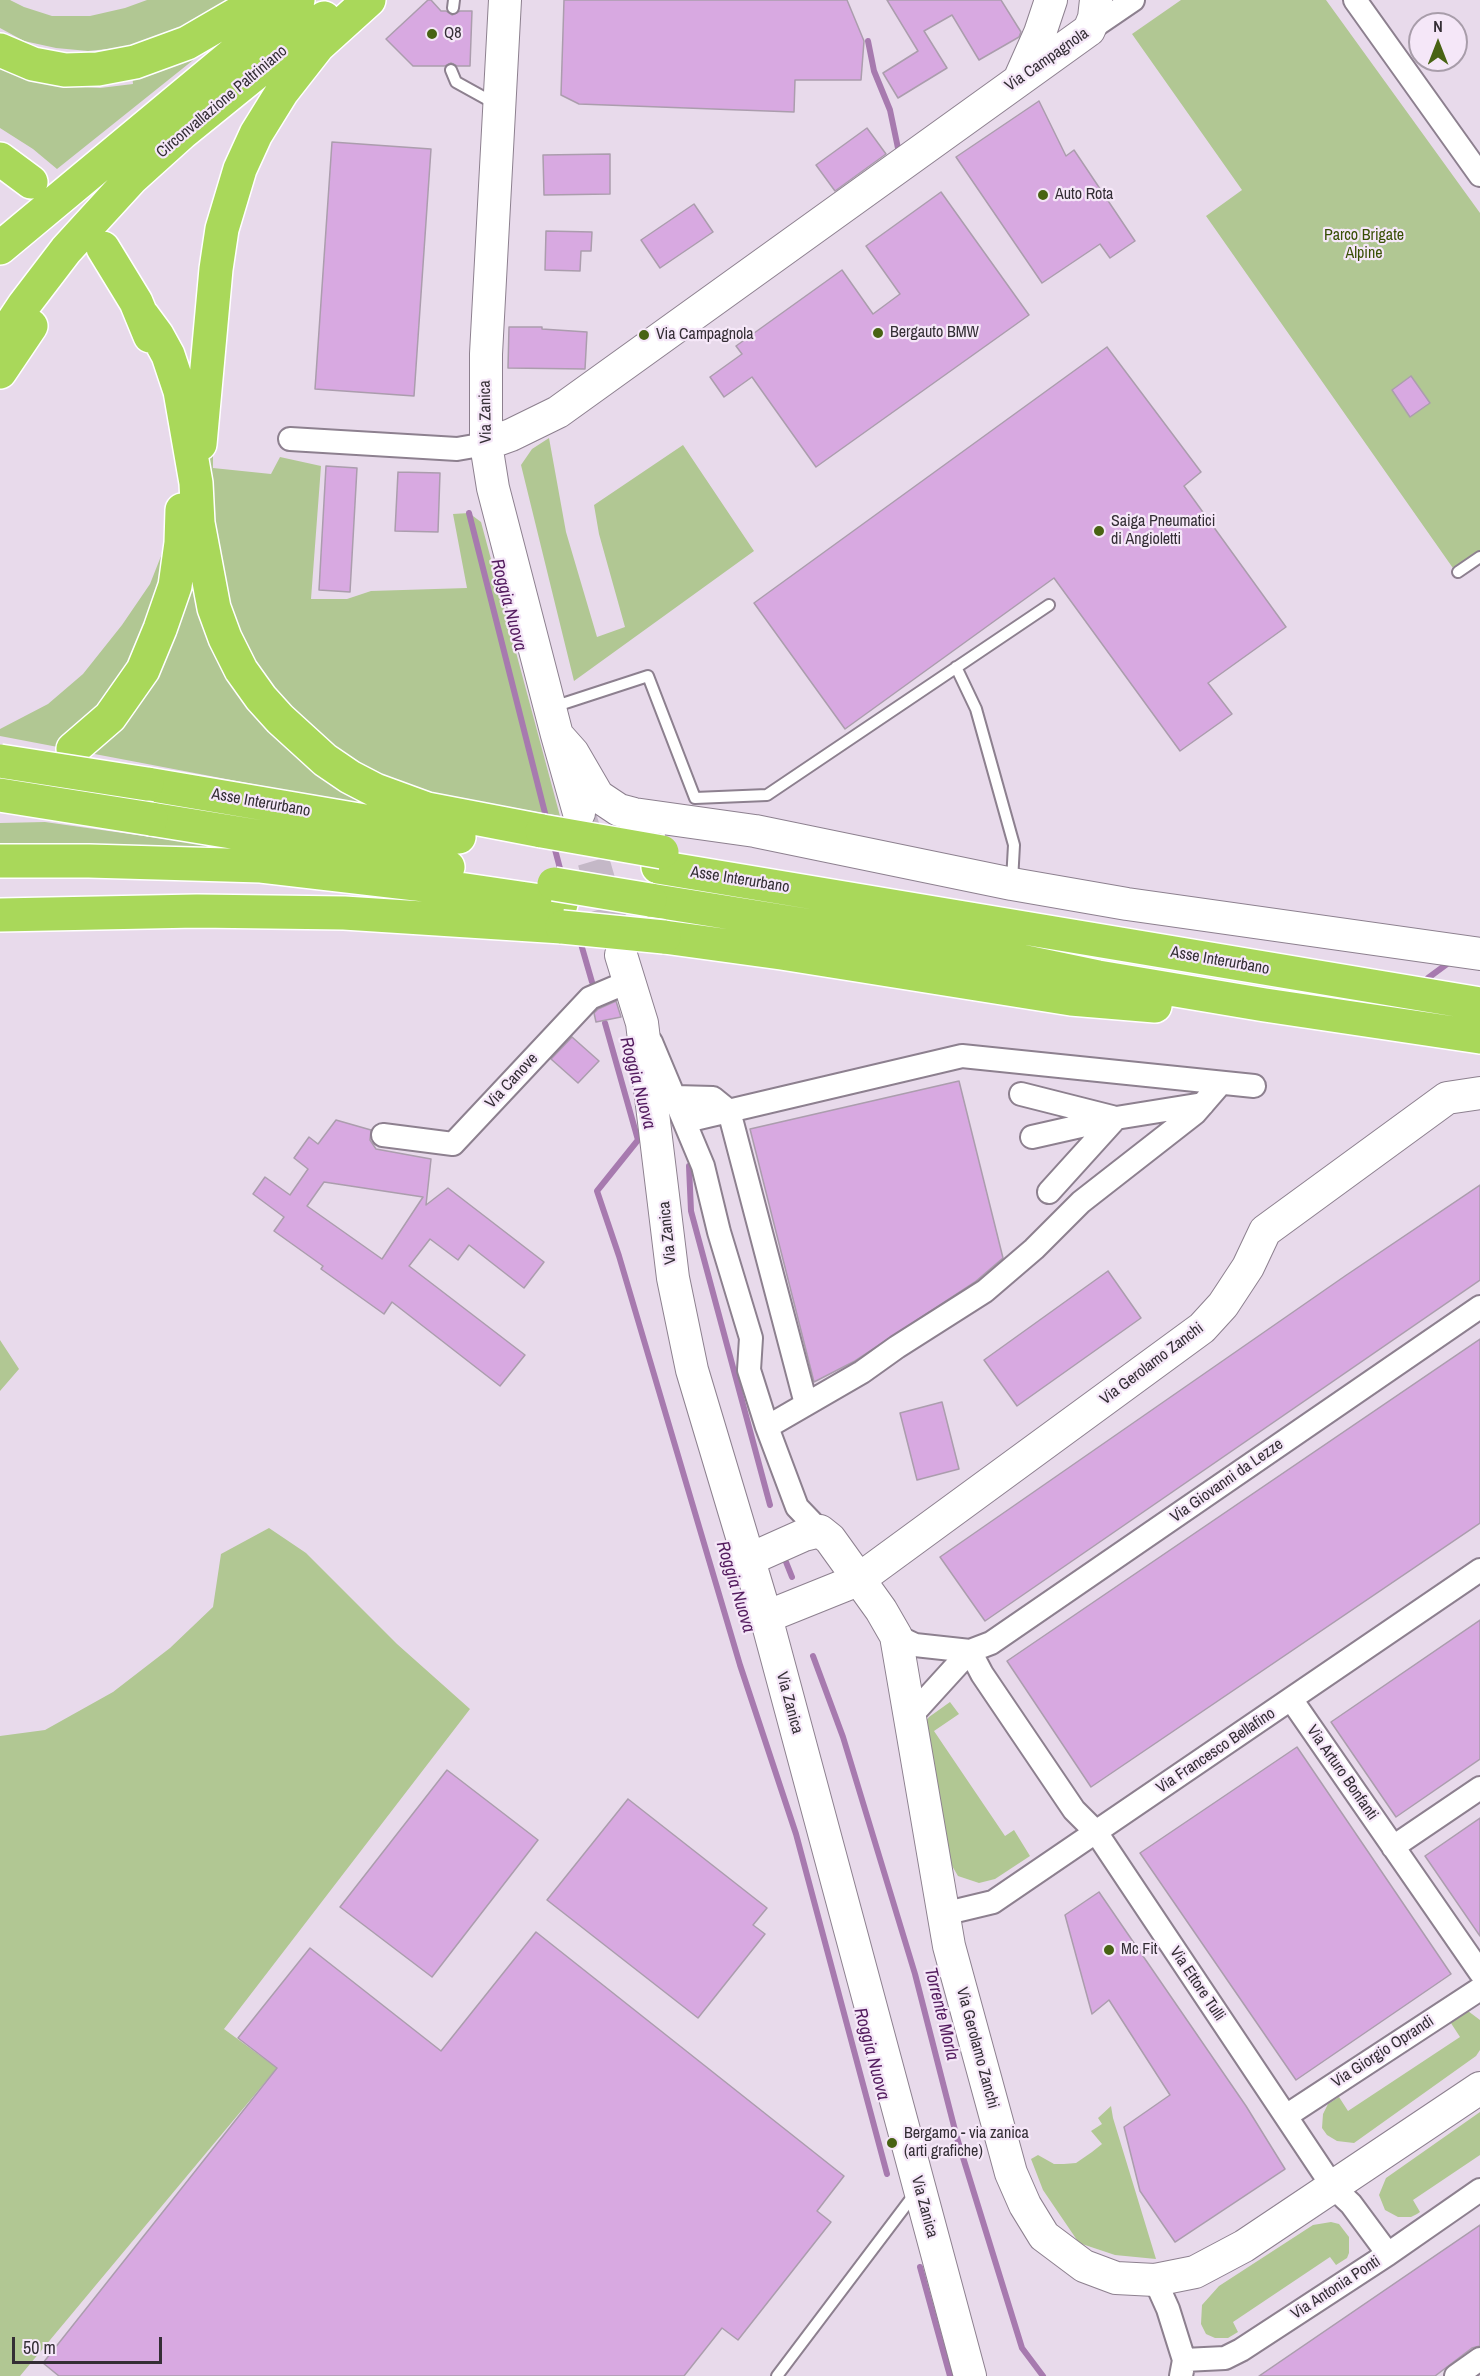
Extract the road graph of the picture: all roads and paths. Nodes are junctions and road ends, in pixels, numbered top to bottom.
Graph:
1 (261, 0) edge
2 (298, 0) edge
3 (346, 0) edge
4 (369, 0) edge
5 (505, 0) edge
6 (1051, 0) edge
7 (1066, 0) edge
8 (1096, 0) edge
9 (1132, 0) edge
10 (1355, 0) edge
11 (1089, 30) junction
12 (0, 50) edge
13 (451, 70) dead end
14 (1020, 79) junction
15 (500, 106) junction
16 (0, 159) edge
17 (1480, 175) edge
18 (31, 182) dead end
19 (77, 183) junction
20 (103, 210) junction
21 (0, 231) edge
22 (0, 248) edge
23 (103, 248) dead end
24 (143, 316) junction
25 (0, 341) edge
26 (0, 372) edge
27 (290, 439) dead end
28 (486, 444) junction
29 (196, 483) junction
30 (1480, 557) edge
31 (1458, 572) dead end
32 (1049, 605) dead end
33 (956, 667) junction
34 (553, 722) junction
35 (73, 749) dead end
36 (0, 760) edge
37 (0, 795) edge
38 (579, 813) tunnel mouth
39 (544, 841) junction
40 (0, 861) edge
41 (0, 874) edge
42 (338, 874) junction
43 (1012, 884) junction
44 (559, 905) junction
45 (0, 915) edge
46 (656, 919) junction
47 (1480, 954) edge
48 (612, 981) joint
49 (1480, 1004) edge
50 (1265, 1005) junction
51 (642, 1023) junction
52 (1480, 1037) edge
53 (1221, 1083) junction
54 (1254, 1086) dead end
55 (1480, 1093) edge
56 (1021, 1094) dead end
57 (675, 1097) junction
58 (1203, 1104) junction
59 (729, 1111) junction
60 (1116, 1118) junction
61 (686, 1121) junction
62 (383, 1134) dead end
63 (1032, 1137) dead end
64 (1049, 1192) dead end
65 (1480, 1307) edge
66 (806, 1404) junction
67 (767, 1427) junction
68 (820, 1531) junction
69 (748, 1560) junction
70 (1480, 1570) edge
71 (858, 1580) junction
72 (766, 1617) junction
73 (896, 1636) junction
74 (970, 1651) junction
75 (1291, 1699) junction
76 (909, 1718) junction
77 (1480, 1788) edge
78 (1096, 1833) junction
79 (1394, 1847) junction
80 (943, 1914) junction
81 (1480, 1972) edge
82 (1480, 1989) edge
83 (1480, 2088) edge
84 (1286, 2116) junction
85 (1333, 2187) junction
86 (919, 2188) junction
87 (1480, 2190) edge
88 (1388, 2254) junction
89 (1155, 2280) junction
90 (1480, 2359) edge
91 (1182, 2368) edge
92 (777, 2376) edge
93 (970, 2376) edge
94 (1456, 2376) edge

1 - 12 highway
2 - 19 highway, Circonvallazione Paltriniano
3 - 20 highway, Circonvallazione Paltriniano
4 - 29 highway
5 - 15 main road, Via Zanica
6 - 14 main road
7 - 11 main road
8 - 11 main road
9 - 11 street, Via Campagnola
10 - 17 street
11 - 14 main road, Via Campagnola
13 - 15 lane
14 - 28 main road, Via Campagnola
15 - 28 main road, Via Zanica
16 - 18 highway
19 - 21 highway
19 - 22 highway
20 - 25 highway
20 - 26 highway
23 - 24 highway
24 - 29 highway
24 - 35 highway
27 - 28 street
28 - 34 main road, Via Zanica
29 - 39 highway
30 - 31 lane
32 - 33 lane
33 - 34 lane
33 - 43 lane
34 - 38 main road, Via Zanica
34 - 43 main road
36 - 39 highway, Asse Interurbano, bridge
37 - 44 highway, Asse Interurbano, bridge
39 - 49 highway, Asse Interurbano
40 - 42 highway
41 - 42 highway
42 - 44 highway
43 - 47 main road
44 - 45 highway
44 - 46 highway
46 - 50 highway
46 - 50 highway
48 - 51 main road, Via Zanica
48 - 62 street, Via Canove
50 - 52 highway
51 - 57 street, Via Zanica
51 - 69 main road, Via Zanica
53 - 54 street
53 - 58 street
53 - 59 street
55 - 71 main road, Via Gerolamo Zanchi
56 - 60 street
57 - 59 street
57 - 61 street, Via Zanica
58 - 60 street
58 - 66 street
59 - 61 street
59 - 66 street
60 - 63 street
60 - 64 street
61 - 67 street, Via Zanica
65 - 74 street, Via Giovanni da Lezze
66 - 67 street
67 - 68 street, Via Zanica
68 - 69 main road
68 - 71 main road, Via Gerolamo Zanchi
69 - 72 main road, Via Zanica
70 - 75 street, Via Francesco Bellafino
71 - 72 main road, Via Gerolamo Zanchi
71 - 73 main road, Via Gerolamo Zanchi
72 - 86 main road, Via Zanica
73 - 74 street
73 - 76 main road, Via Gerolamo Zanchi
74 - 76 street, Via Giovanni da Lezze
74 - 78 street, Via Ettore Tulli
75 - 78 street, Via Francesco Bellafino
75 - 79 street, Via Arturo Bonfanti
76 - 80 main road, Via Gerolamo Zanchi
77 - 79 street
78 - 80 street, Via Francesco Bellafino
78 - 84 street, Via Ettore Tulli
79 - 81 street, Via Arturo Bonfanti
80 - 89 main road, Via Gerolamo Zanchi
82 - 84 street, Via Giorgio Oprandi
83 - 85 main road, Via Gerolamo Zanchi
84 - 85 street, Via Ettore Tulli
85 - 88 street, Via Ettore Tulli
85 - 89 main road, Via Gerolamo Zanchi
86 - 92 lane
86 - 93 main road, Via Zanica
87 - 88 street, Via Antonia Ponti
88 - 91 street, Via Antonia Ponti
89 - 91 street
90 - 94 street

